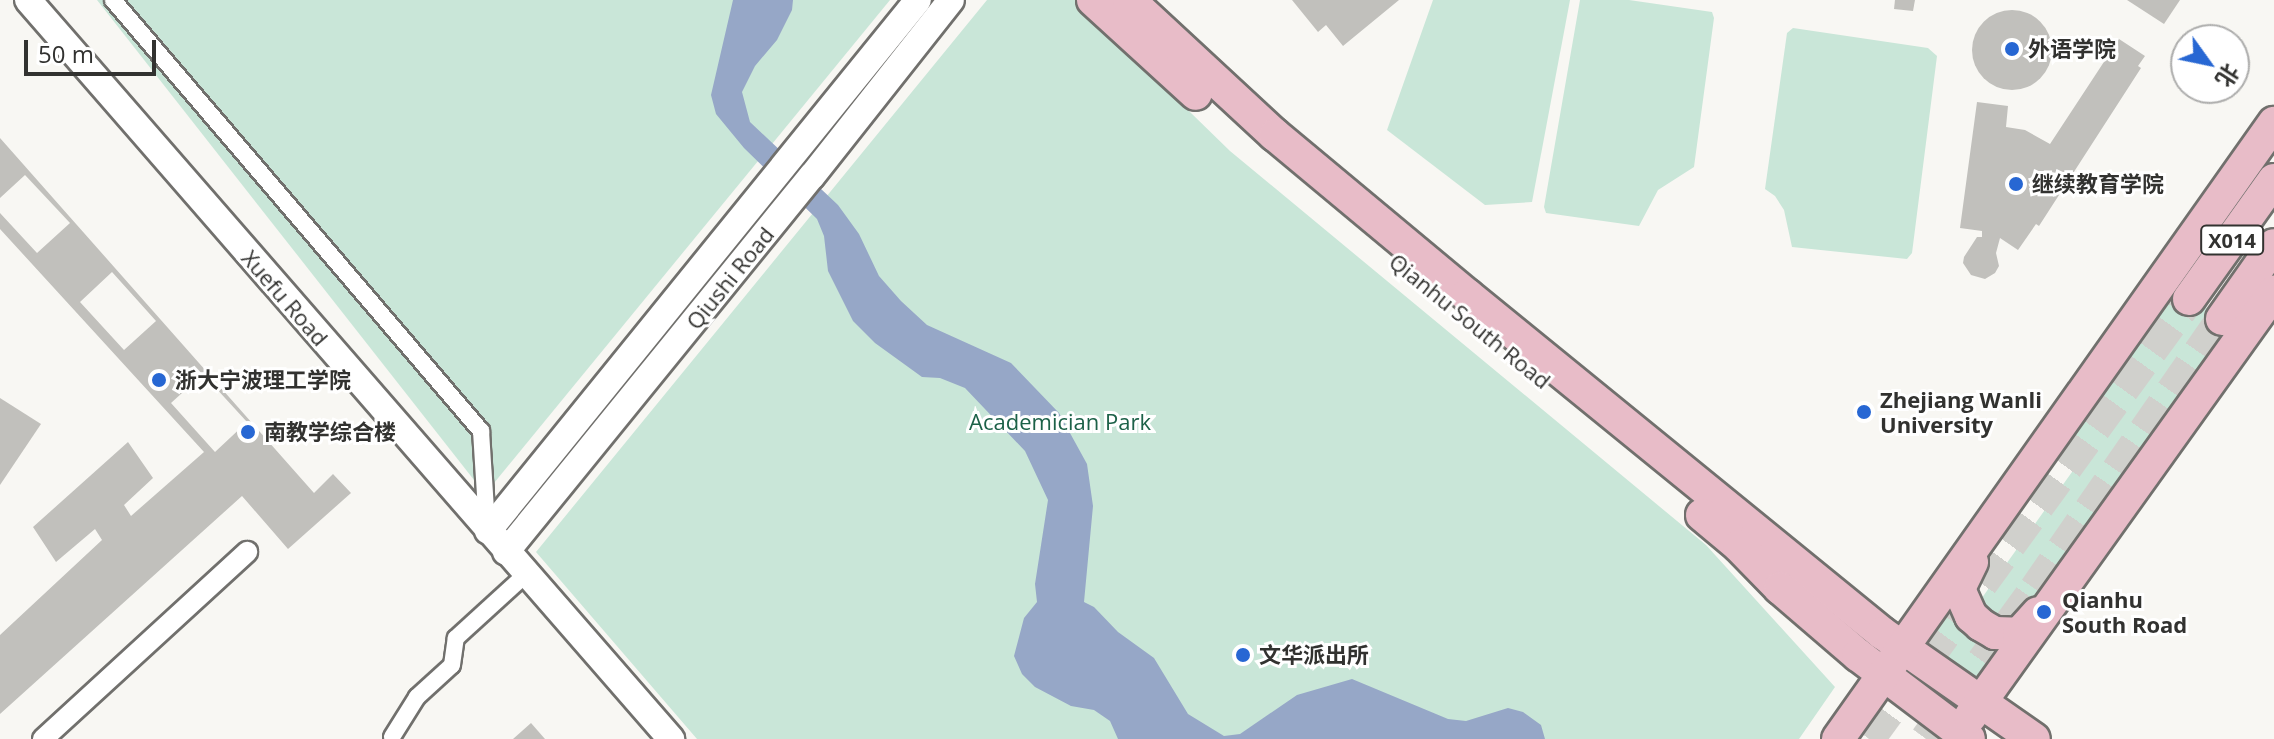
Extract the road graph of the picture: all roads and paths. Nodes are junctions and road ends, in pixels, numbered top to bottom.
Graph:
1 (28, 0) edge
2 (113, 0) edge
3 (918, 0) edge
4 (951, 0) edge
5 (1093, 0) edge
6 (1129, 0) edge
7 (2274, 123) edge
8 (2274, 180) edge
9 (2274, 245) edge
10 (2274, 292) edge
11 (2189, 299) tunnel mouth
12 (2222, 319) tunnel mouth
13 (1990, 523) junction
14 (488, 531) junction
15 (247, 552) dead end
16 (506, 552) junction
17 (526, 574) junction
18 (2074, 574) junction
19 (1902, 647) junction
20 (1884, 674) junction
21 (1981, 703) junction
22 (392, 737) edge
23 (1960, 737) edge
24 (43, 739) edge
25 (671, 739) edge
26 (1838, 739) edge
27 (2034, 739) edge

1 - 14 street, Xuefu Road
2 - 14 street
3 - 14 street, Qiushi Road
4 - 16 street, Qiushi Road
5 - 20 main road, Qianhu South Road
6 - 19 main road, Qianhu South Road
7 - 13 main road
8 - 11 main road, X014
9 - 12 main road, X014
10 - 18 main road
13 - 18 main road
13 - 19 main road
14 - 16 street, Xuefu Road
15 - 24 street
16 - 17 street, Xuefu Road
17 - 22 street
17 - 25 street, Xuefu Road
18 - 21 main road
19 - 20 main road
19 - 21 main road, Qianhu South Road
20 - 23 main road, Qianhu South Road
20 - 26 main road
21 - 23 main road
21 - 27 main road, Qianhu South Road

